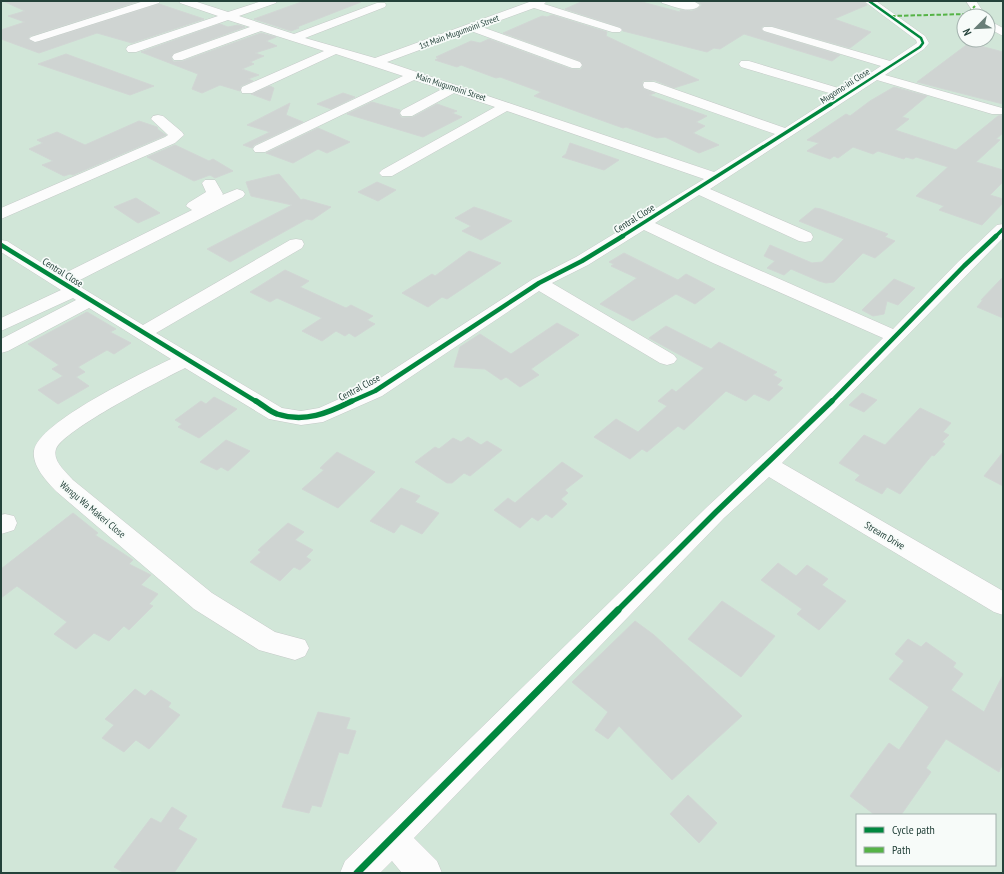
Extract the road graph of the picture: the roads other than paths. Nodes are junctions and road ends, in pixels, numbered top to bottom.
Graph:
1 (155, 1) edge
2 (184, 1) edge
3 (272, 1) edge
4 (666, 1) edge
5 (869, 1) edge
6 (538, 2) edge
7 (695, 5) dead end
8 (381, 6) dead end
9 (228, 16) junction
10 (260, 27) junction
11 (472, 27) junction
12 (768, 29) dead end
13 (616, 30) dead end
14 (294, 38) junction
15 (35, 39) dead end
16 (132, 49) dead end
17 (336, 50) junction
18 (178, 56) dead end
19 (375, 62) junction
20 (745, 64) dead end
21 (576, 65) dead end
22 (890, 65) junction
23 (414, 75) junction
24 (875, 76) junction
25 (649, 85) dead end
26 (454, 88) junction
27 (247, 90) dead end
28 (846, 94) junction
29 (507, 106) junction
30 (997, 111) dead end
31 (407, 113) dead end
32 (158, 119) dead end
33 (786, 133) junction
34 (260, 149) dead end
35 (387, 173) dead end
36 (716, 178) junction
37 (210, 183) dead end
38 (698, 189) junction
39 (237, 194) dead end
40 (1, 214) edge
41 (643, 223) junction
42 (1003, 229) edge
43 (805, 237) dead end
44 (296, 244) dead end
45 (2, 247) edge
46 (539, 283) junction
47 (70, 287) junction
48 (1, 325) edge
49 (143, 333) junction
50 (896, 337) junction
51 (1, 346) edge
52 (667, 359) dead end
53 (186, 360) junction
54 (767, 465) junction
55 (1003, 604) edge
56 (295, 648) dead end
57 (393, 839) junction
58 (357, 873) edge
59 (424, 873) edge

1 - 15 street
2 - 9 street, Main Mugumoini Street
3 - 9 street
4 - 7 street
5 - 22 street, Mugomo-ini Close
6 - 11 street, 1st Main Mugumoini Street
6 - 13 street
8 - 14 street
9 - 10 street, Main Mugumoini Street
9 - 16 street
10 - 14 street, Main Mugumoini Street
10 - 18 street
11 - 19 street, 1st Main Mugumoini Street
11 - 21 street
12 - 22 street
14 - 17 street, Main Mugumoini Street
17 - 19 street, Main Mugumoini Street
17 - 27 street
19 - 23 street, Main Mugumoini Street
20 - 28 street
22 - 24 street, Mugomo-ini Close
23 - 26 street, Main Mugumoini Street
23 - 34 street
24 - 28 street, Mugomo-ini Close
24 - 30 street
25 - 33 street
26 - 29 street, Main Mugumoini Street
26 - 31 street
28 - 33 street, Mugomo-ini Close
29 - 35 street
29 - 36 street, Main Mugumoini Street
32 - 40 street
33 - 36 street, Mugomo-ini Close
36 - 38 street, Central Close
37 - 47 street
38 - 41 street, Central Close
38 - 43 street
39 - 47 street
41 - 46 street, Central Close
41 - 50 street
42 - 50 street
44 - 49 street
45 - 47 street, Central Close
46 - 52 street
46 - 53 street, Central Close
47 - 48 street
47 - 49 street, Central Close
47 - 51 street
49 - 53 street, Central Close
50 - 54 street
53 - 56 street, Wangu Wa Makeri Close
54 - 55 street, Stream Drive
54 - 57 street
57 - 58 street
57 - 59 street

